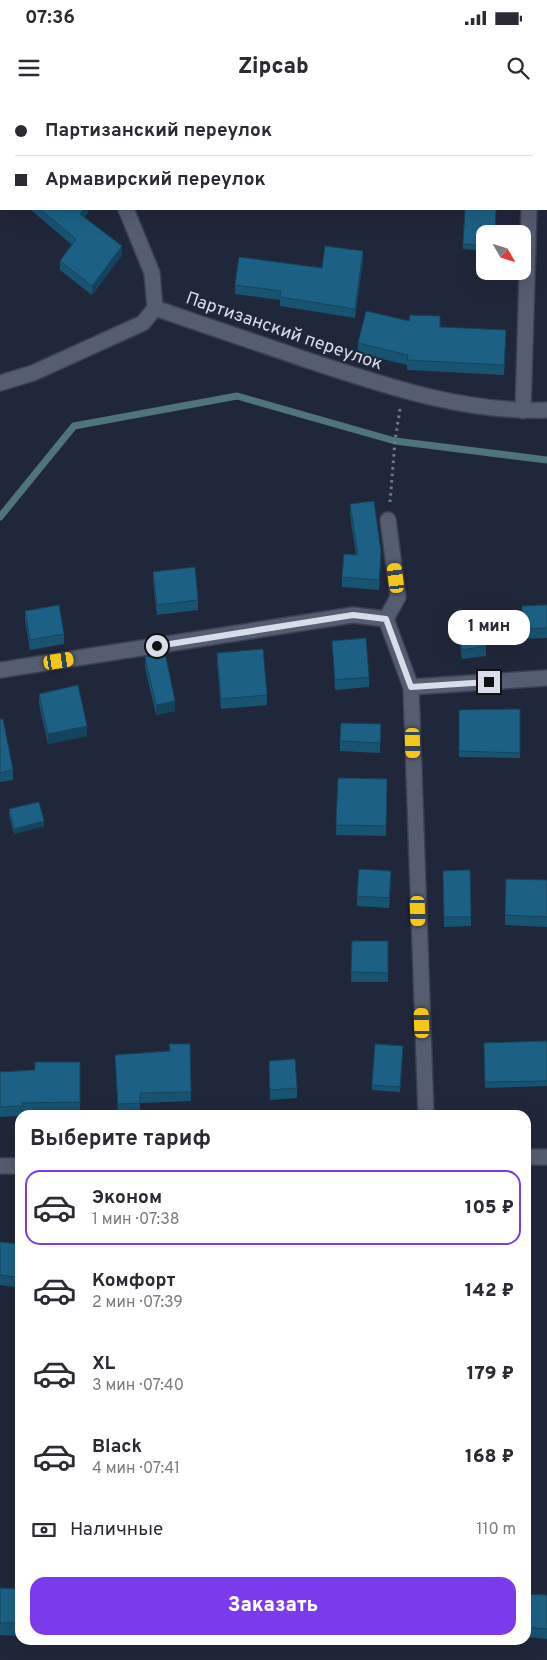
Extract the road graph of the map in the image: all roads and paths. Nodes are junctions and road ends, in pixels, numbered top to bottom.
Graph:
1 (126, 210) edge
2 (529, 210) edge
3 (155, 308) junction
4 (0, 383) edge
5 (403, 390) junction
6 (547, 410) edge
7 (523, 411) junction
8 (388, 520) joint
9 (386, 619) junction
10 (0, 670) edge
11 (547, 678) edge
12 (411, 687) junction
13 (426, 1110) edge
14 (531, 1157) edge
15 (547, 1157) edge
16 (0, 1166) edge
17 (15, 1166) edge

1 - 3 street
2 - 7 street
3 - 4 street
3 - 5 street, Партизанский переулок
5 - 7 street, Партизанский переулок
5 - 8 path
6 - 7 street, Партизанский переулок
8 - 9 street
9 - 10 street
9 - 12 street
11 - 12 street
12 - 13 street
14 - 15 street
16 - 17 street

